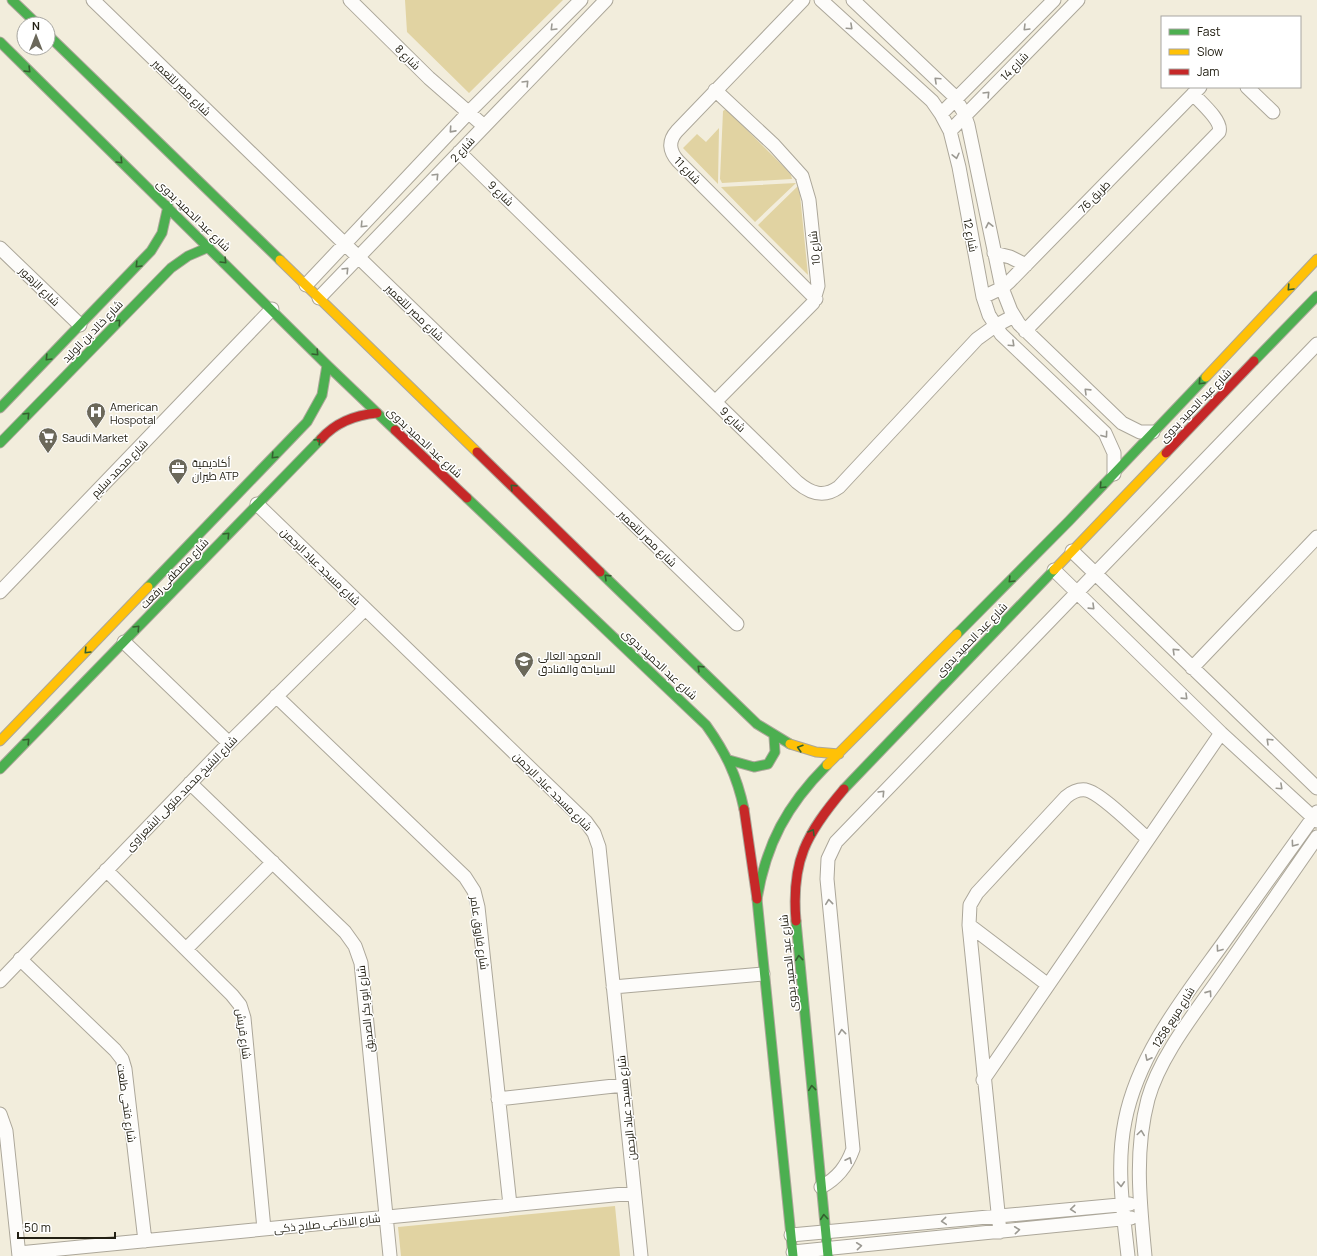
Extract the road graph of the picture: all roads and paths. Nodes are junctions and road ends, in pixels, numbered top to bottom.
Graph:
1 (12, 0) edge
2 (93, 0) edge
3 (350, 0) edge
4 (581, 0) edge
5 (606, 0) edge
6 (803, 0) edge
7 (821, 0) edge
8 (853, 0) edge
9 (1054, 0) edge
10 (1078, 0) edge
11 (29, 16) edge
12 (0, 42) edge
13 (56, 43) edge
14 (1248, 88) edge
15 (715, 90) junction
16 (1196, 90) edge
17 (956, 99) junction
18 (469, 112) junction
19 (1273, 112) dead end
20 (942, 114) junction
21 (965, 116) junction
22 (484, 126) junction
23 (950, 131) junction
24 (459, 152) junction
25 (168, 206) junction
26 (345, 244) junction
27 (209, 247) junction
28 (0, 248) edge
29 (994, 253) junction
30 (358, 257) junction
31 (1317, 259) edge
32 (1026, 265) junction
33 (306, 285) junction
34 (1002, 288) junction
35 (1317, 296) edge
36 (983, 297) junction
37 (319, 298) junction
38 (816, 299) junction
39 (272, 309) junction
40 (1014, 316) junction
41 (80, 325) junction
42 (995, 326) junction
43 (1025, 331) junction
44 (1317, 344) edge
45 (327, 365) junction
46 (715, 402) junction
47 (0, 408) edge
48 (315, 412) junction
49 (377, 413) junction
50 (333, 427) junction
51 (1153, 432) junction
52 (0, 443) edge
53 (1114, 474) junction
54 (257, 504) junction
55 (1317, 537) edge
56 (1072, 551) junction
57 (1054, 570) junction
58 (1094, 573) junction
59 (0, 592) edge
60 (1076, 592) junction
61 (365, 609) junction
62 (737, 624) dead end
63 (124, 642) junction
64 (1192, 668) junction
65 (276, 696) junction
66 (1222, 733) junction
67 (774, 737) junction
68 (0, 741) edge
69 (229, 743) junction
70 (839, 754) junction
71 (729, 760) junction
72 (0, 769) edge
73 (190, 783) junction
74 (1317, 788) edge
75 (1316, 817) edge
76 (1317, 837) edge
77 (1148, 839) junction
78 (273, 862) junction
79 (106, 870) junction
80 (757, 899) junction
81 (969, 925) junction
82 (186, 949) junction
83 (20, 959) junction
84 (764, 974) junction
85 (0, 981) edge
86 (1048, 985) junction
87 (613, 987) junction
88 (1180, 1003) junction
89 (1195, 1013) junction
90 (983, 1080) junction
91 (623, 1086) junction
92 (498, 1099) junction
93 (0, 1114) edge
94 (822, 1187) junction
95 (634, 1193) junction
96 (1140, 1203) junction
97 (1122, 1204) junction
98 (510, 1205) junction
99 (998, 1216) junction
100 (386, 1217) junction
101 (1141, 1217) junction
102 (1124, 1219) junction
103 (264, 1229) junction
104 (826, 1232) junction
105 (1000, 1232) junction
106 (791, 1235) junction
107 (145, 1240) junction
108 (828, 1252) edge
109 (19, 1254) edge
110 (793, 1254) edge
111 (390, 1256) edge
112 (641, 1256) edge
113 (1128, 1256) edge
114 (1145, 1256) edge

1 - 11 main road
2 - 26 street, شارع مصر للتعمير
3 - 18 street, شارع 8
4 -> 18 street, شارع 2
22 -> 5 street, شارع 2
6 - 15 street, شارع 11
7 -> 20 street, شارع 12
17 -> 8 street, شارع 12
9 -> 17 street, شارع 14
21 -> 10 street, شارع 14
12 -> 25 main road, شارع عبد الحميد بدوى
13 - 33 main road
14 - 19 street
15 - 38 street, شارع 10
15 - 38 street, شارع 11
16 - 32 street, طريق 76
16 - 43 street
17 - 20 street, شارع 14
17 - 21 street, شارع 12
18 - 22 street, شارع 8
18 -> 26 street, شارع 2
20 - 23 street, شارع 12
21 - 23 street, شارع 14
29 -> 21 street, شارع 12
22 - 24 street, شارع 2
23 -> 36 street, شارع 12
30 -> 24 street, شارع 2
24 - 46 street, شارع 9
25 - 27 main road, شارع عبد الحميد بدوى
25 -> 41 main road, شارع خالد بن الوليد
26 - 30 street, شارع مصر للتعمير
26 - 33 street, شارع 2
27 -> 39 main road, شارع عبد الحميد بدوى
52 -> 27 main road, شارع خالد بن الوليد
28 - 41 street, شارع الزهور
29 - 32 street
29 - 34 street, شارع 12
37 -> 30 street, شارع 2
30 - 62 street, شارع مصر للتعمير
31 -> 51 main road, شارع عبد الحميد بدوى
32 - 34 street, طريق 76
33 - 37 main road
34 - 36 street, طريق 76
34 - 40 street, شارع 12
35 - 56 main road, شارع عبد الحميد بدوى
36 - 42 street, شارع 12
67 -> 37 main road
38 - 46 street
39 -> 45 main road, شارع عبد الحميد بدوى
39 - 59 street, شارع محمد سليم
40 - 42 street, شارع 9
40 - 43 street, شارع 12
41 -> 47 main road, شارع خالد بن الوليد
42 - 46 street, شارع 9
42 -> 53 street, شارع 12
51 -> 43 street, شارع 12
44 - 58 street
45 - 48 main road, شارع مصطفى رفعت
45 - 49 main road, شارع عبد الحميد بدوى
48 - 50 main road
48 -> 68 main road, شارع مصطفى رفعت
49 - 50 main road, شارع مصطفى رفعت
49 - 71 main road, شارع عبد الحميد بدوى
54 -> 50 main road, شارع مصطفى رفعت
51 - 53 main road, شارع عبد الحميد بدوى
53 -> 70 main road, شارع عبد الحميد بدوى
54 - 61 street, شارع مسجد عباد الرحمن
63 -> 54 main road, شارع مصطفى رفعت
55 - 64 street
56 - 57 main road, شارع عبد الحميد بدوى
56 - 58 street
57 - 60 street
94 -> 57 main road, شارع عبد الحميد بدوى
58 - 60 street
64 -> 58 street
60 -> 66 street
94 -> 60 street
61 - 65 street, شارع الشيخ محمد متولى الشعراوى
61 - 87 street, شارع مسجد عباد الرحمن
63 - 69 street
72 -> 63 main road, شارع مصطفى رفعت
74 -> 64 street
65 - 69 street, شارع الشيخ محمد متولى الشعراوى
65 - 92 street, شارع فاروق عامر
66 -> 75 street
66 - 77 street
70 -> 67 main road
67 - 71 main road
69 - 73 street, شارع الشيخ محمد متولى الشعراوى
70 - 80 main road, شارع عبد الحميد بدوى
71 - 80 main road, شارع عبد الحميد بدوى
73 - 78 street, شارع ابو بكر الصديق
73 - 79 street, شارع الشيخ محمد متولى الشعراوى
75 -> 88 street, شارع مربع 1258
89 -> 76 street, شارع مربع 1258
77 - 81 street
77 - 86 street
78 - 82 street
78 - 100 street, شارع ابو بكر الصديق
79 - 82 street, شارع قريش
79 - 83 street, شارع الشيخ محمد متولى الشعراوى
80 - 84 main road, شارع عبد الحميد بدوى
81 - 86 street
81 - 90 street
82 - 103 street, شارع قريش
83 - 85 street, شارع الشيخ محمد متولى الشعراوى
83 - 107 street, شارع فتحى طلعت
84 - 87 street
84 - 106 main road, شارع عبد الحميد بدوى
86 - 90 street
87 - 91 street, شارع مسجد عباد الرحمن
88 - 89 street
88 -> 97 street, شارع مربع 1258
96 -> 89 street, شارع مربع 1258
90 - 99 street
91 - 92 street
91 - 95 street, شارع مسجد عباد الرحمن
92 - 98 street, شارع فاروق عامر
93 - 109 street
104 -> 94 main road, شارع عبد الحميد بدوى
95 - 98 street, شارع الاذاعى صلاح ذكى
95 - 112 street, شارع مسجد عباد الرحمن
96 - 97 street
96 - 101 street, شارع مربع 1258
97 -> 99 street
97 - 102 street, شارع مربع 1258
98 - 100 street, شارع الاذاعى صلاح ذكى
99 -> 104 street
99 - 105 street
100 - 103 street, شارع الاذاعى صلاح ذكى
100 - 111 street, شارع ابو بكر الصديق
101 - 102 street
101 - 114 street, شارع مربع 1258
105 -> 102 street
102 - 113 street, شارع مربع 1258
103 - 107 street, شارع الاذاعى صلاح ذكى
104 - 106 street
104 - 108 main road, شارع عبد الحميد بدوى
108 -> 105 street
106 - 110 main road, شارع عبد الحميد بدوى
107 - 109 street, شارع الاذاعى صلاح ذكى
108 - 110 street

